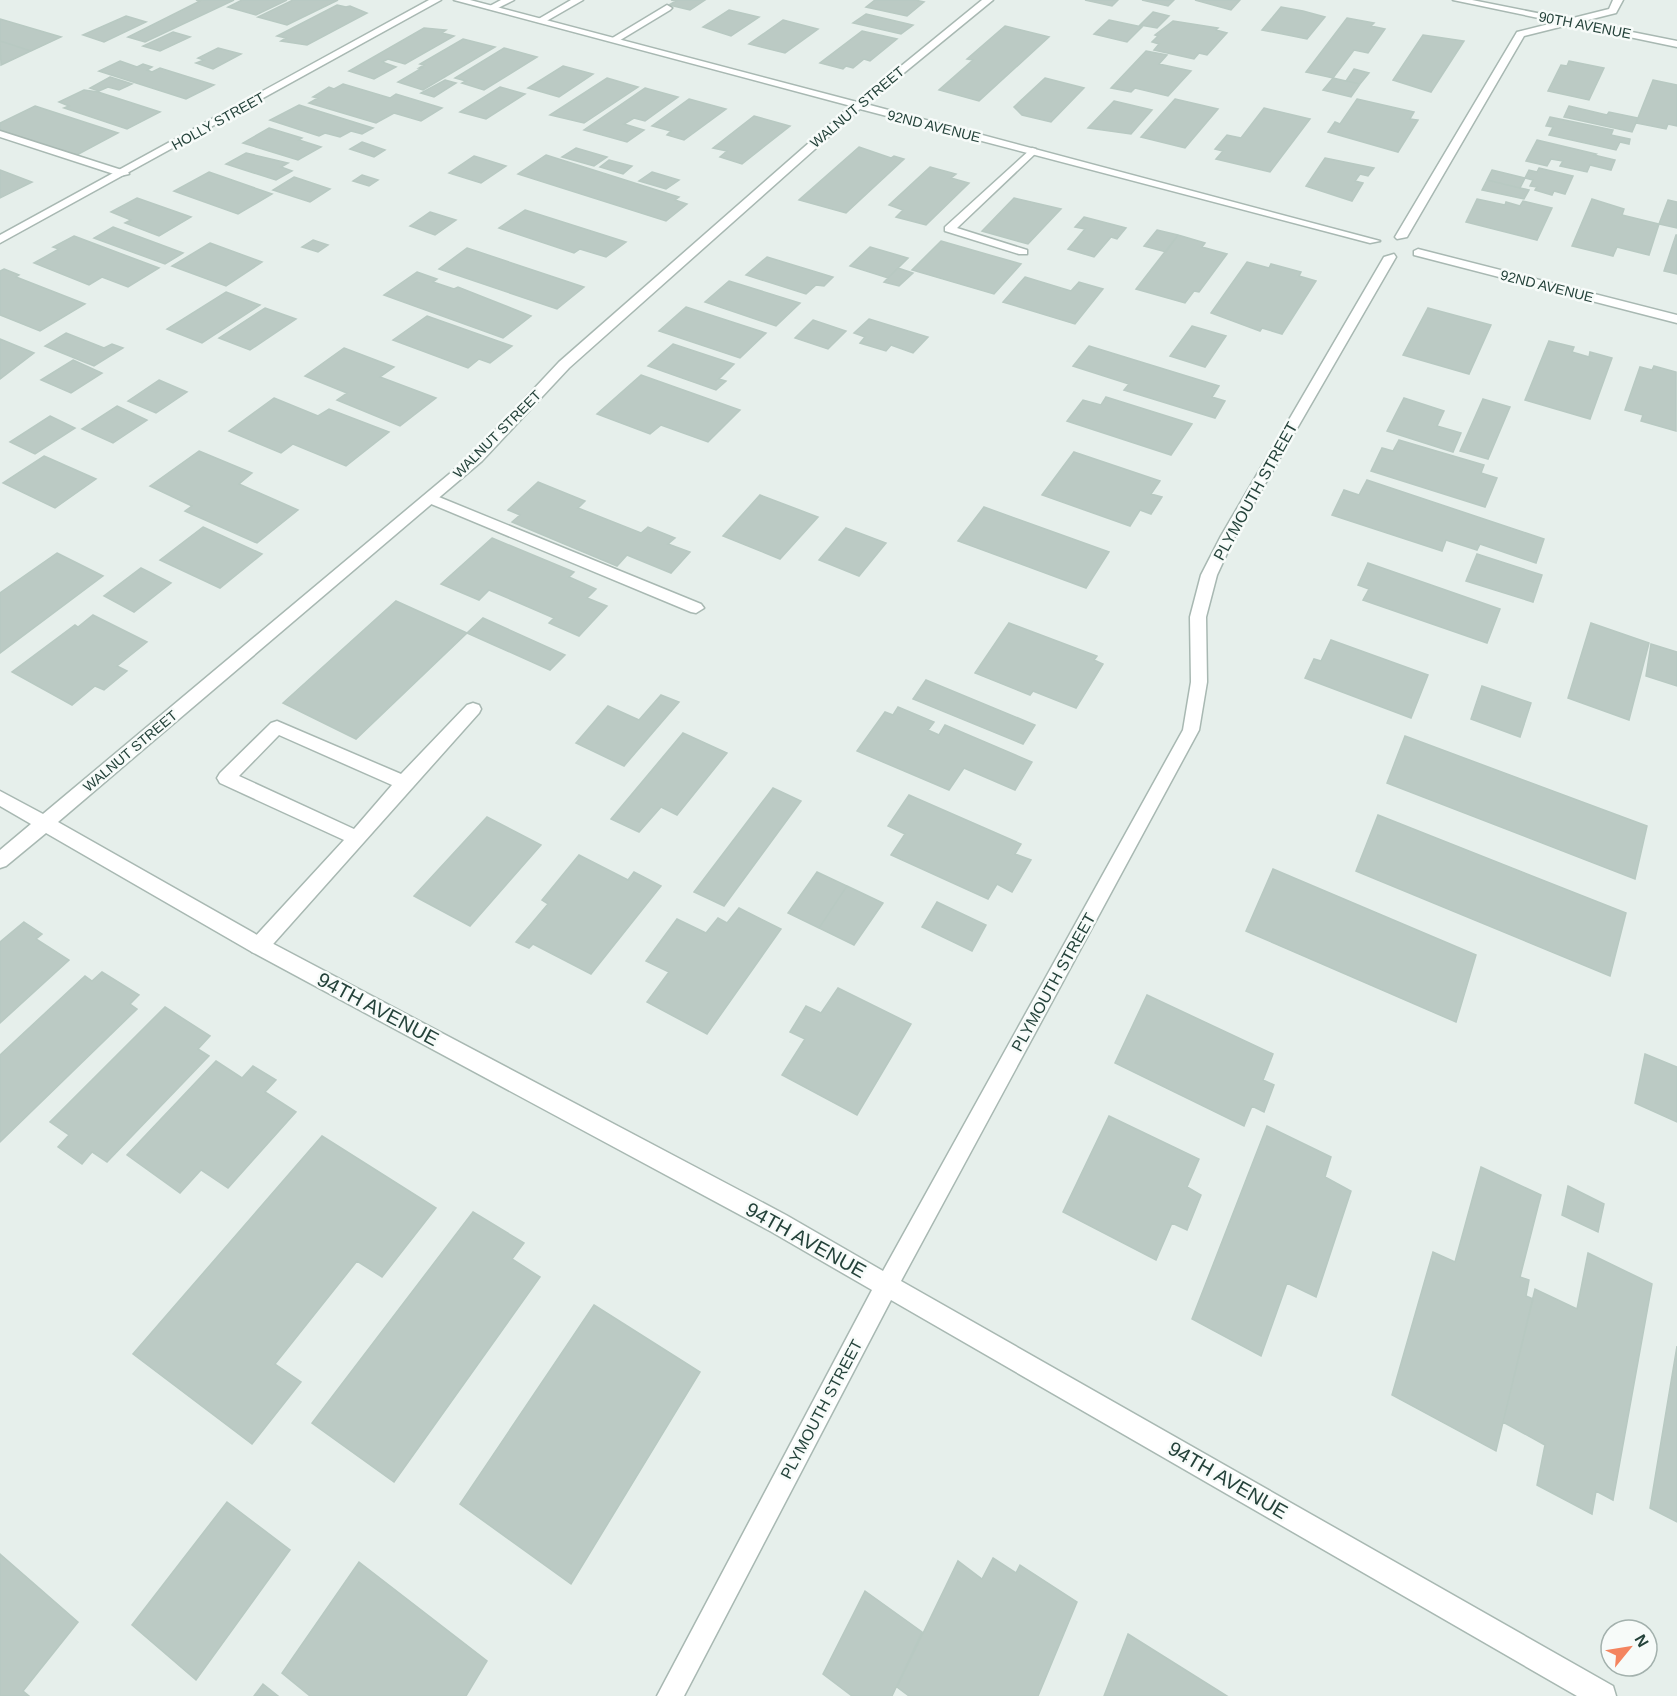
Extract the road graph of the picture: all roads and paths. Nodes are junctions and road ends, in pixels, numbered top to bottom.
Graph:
1 (436, 0) edge
2 (459, 0) edge
3 (509, 0) edge
4 (578, 0) edge
5 (988, 0) edge
6 (1458, 0) edge
7 (1618, 0) edge
8 (491, 8) junction
9 (667, 8) dead end
10 (540, 21) junction
11 (1569, 22) junction
12 (614, 40) junction
13 (1677, 44) edge
14 (857, 106) junction
15 (0, 134) edge
16 (1032, 151) junction
17 (124, 174) junction
18 (1401, 237) junction
19 (0, 240) edge
20 (1374, 242) junction
21 (1023, 252) dead end
22 (1418, 253) junction
23 (1389, 257) junction
24 (1677, 319) edge
25 (429, 498) junction
26 (696, 608) dead end
27 (472, 709) dead end
28 (404, 783) junction
29 (0, 798) edge
30 (44, 824) junction
31 (357, 838) junction
32 (0, 861) edge
33 (259, 946) junction
34 (887, 1285) junction
35 (670, 1696) edge
36 (1603, 1696) edge

1 - 17 street, HOLLY STREET
2 - 8 street, 92ND AVENUE
3 - 8 street
4 - 10 street
5 - 14 street, WALNUT STREET
6 - 11 street, 90TH AVENUE
7 - 11 street
8 - 10 street, 92ND AVENUE
9 - 12 street
10 - 12 street, 92ND AVENUE
11 - 13 street, 90TH AVENUE
11 - 18 street
12 - 14 street, 92ND AVENUE
14 - 16 street, 92ND AVENUE
14 - 25 street, WALNUT STREET
15 - 17 street
16 - 20 street, 92ND AVENUE
16 - 21 street
17 - 19 street, HOLLY STREET
18 - 20 street
18 - 22 street
20 - 23 street
22 - 23 street
22 - 24 street, 92ND AVENUE
23 - 34 street, PLYMOUTH STREET
25 - 26 street
25 - 30 street, WALNUT STREET
27 - 28 street
28 - 31 street
28 - 31 street
29 - 30 street, 94TH AVENUE
30 - 32 street, WALNUT STREET
30 - 33 street, 94TH AVENUE
31 - 33 street
33 - 34 street, 94TH AVENUE
34 - 35 street, PLYMOUTH STREET
34 - 36 street, 94TH AVENUE

